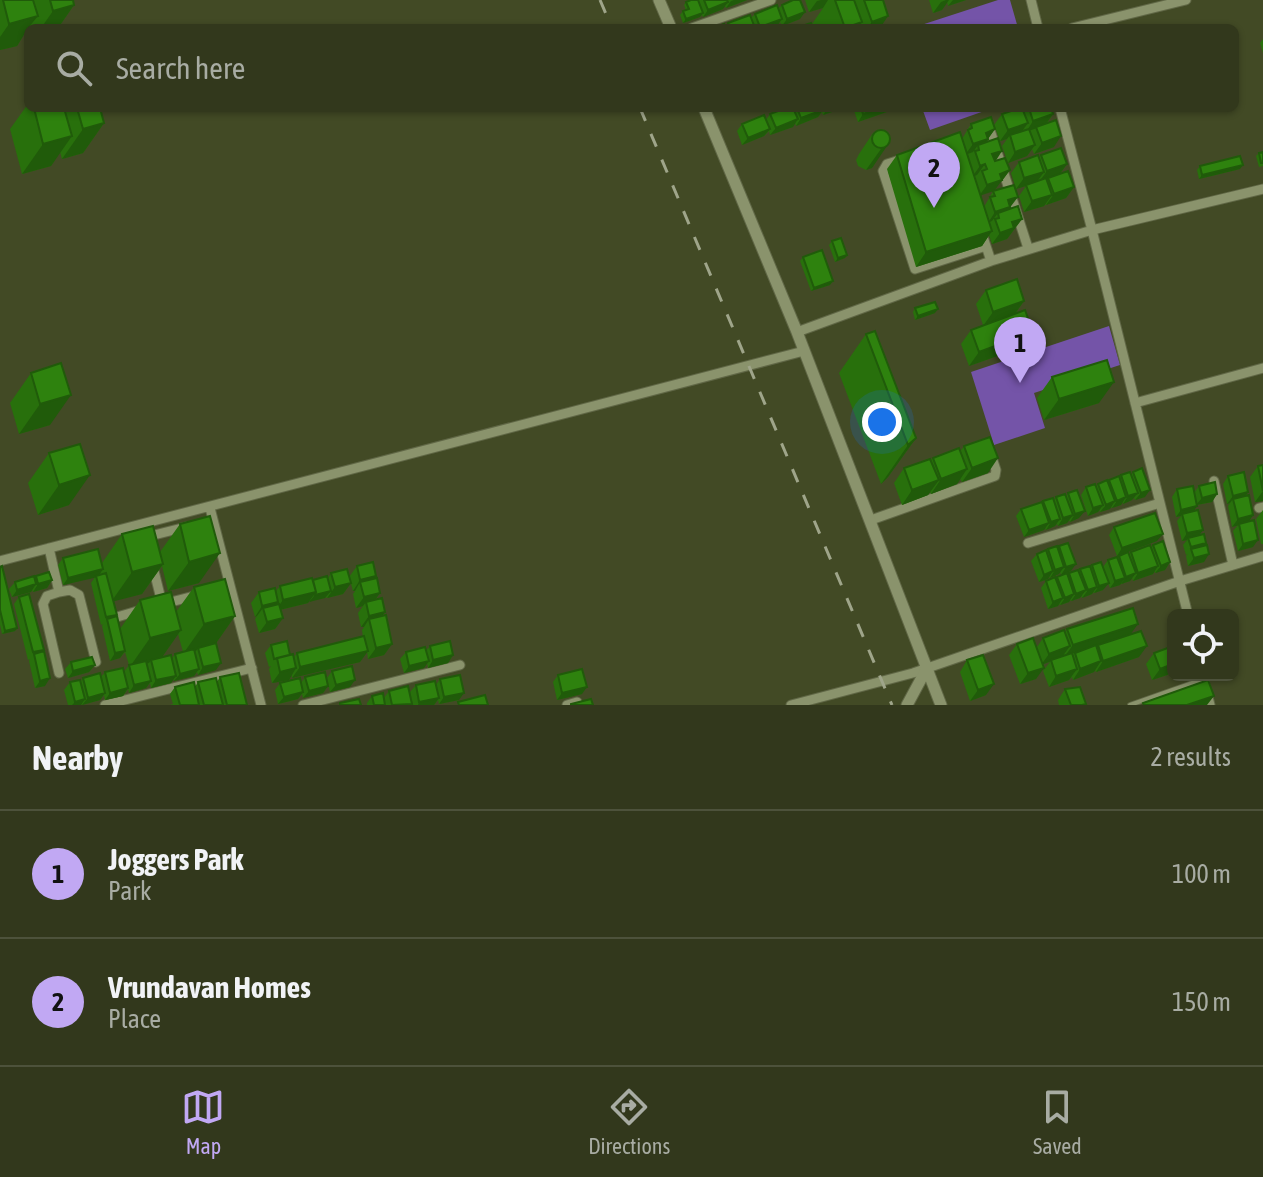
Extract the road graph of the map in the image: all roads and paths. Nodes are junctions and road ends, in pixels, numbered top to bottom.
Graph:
1 (659, 0) edge
2 (771, 0) edge
3 (1031, 0) edge
4 (1186, 0) edge
5 (669, 24) edge
6 (703, 24) edge
7 (1037, 24) edge
8 (1088, 24) edge
9 (706, 112) edge
10 (1061, 112) edge
11 (989, 127) edge
12 (911, 156) edge
13 (1263, 189) edge
14 (977, 218) edge
15 (1092, 230) junction
16 (986, 246) junction
17 (1028, 248) junction
18 (991, 261) junction
19 (929, 266) junction
20 (935, 281) junction
21 (797, 332) junction
22 (804, 351) junction
23 (1263, 368) edge
24 (1135, 403) junction
25 (988, 445) edge
26 (1214, 481) edge
27 (1160, 503) junction
28 (210, 508) junction
29 (871, 520) junction
30 (190, 526) edge
31 (145, 537) junction
32 (133, 541) edge
33 (1028, 543) dead end
34 (49, 548) junction
35 (1263, 556) edge
36 (0, 561) edge
37 (1233, 565) junction
38 (1180, 581) junction
39 (230, 586) junction
40 (59, 592) junction
41 (162, 605) junction
42 (1187, 609) edge
43 (117, 617) edge
44 (165, 617) edge
45 (96, 662) edge
46 (460, 665) dead end
47 (252, 668) junction
48 (927, 668) junction
49 (59, 673) dead end
50 (1193, 681) edge
51 (1204, 681) edge
52 (105, 705) edge
53 (261, 705) edge
54 (303, 705) edge
55 (791, 705) edge
56 (907, 705) edge
57 (941, 705) edge
58 (1130, 705) edge
59 (1210, 705) edge

1 - 5 street
2 - 6 street
3 - 7 street
4 - 8 street
9 - 21 street
10 - 15 street
11 - 17 street
12 - 19 street
13 - 15 street
14 - 16 street
15 - 17 street
15 - 24 street
16 - 18 street
16 - 19 street
17 - 18 street
18 - 20 street
19 - 20 street
20 - 21 street
21 - 22 street
22 - 28 street
22 - 29 street
23 - 24 street
24 - 27 street
25 - 29 street
26 - 37 street
27 - 33 street
27 - 38 street
28 - 34 street
28 - 39 street
29 - 48 street
30 - 31 street
31 - 32 street
31 - 41 street
34 - 36 street
34 - 40 street
35 - 37 street
37 - 38 street
38 - 42 street
38 - 48 street
39 - 41 street
39 - 47 street
40 - 45 street
40 - 49 street
41 - 43 street
41 - 44 street
46 - 54 street
47 - 52 street
47 - 53 street
48 - 55 street
48 - 56 street
48 - 57 street
50 - 58 lane
51 - 59 street

